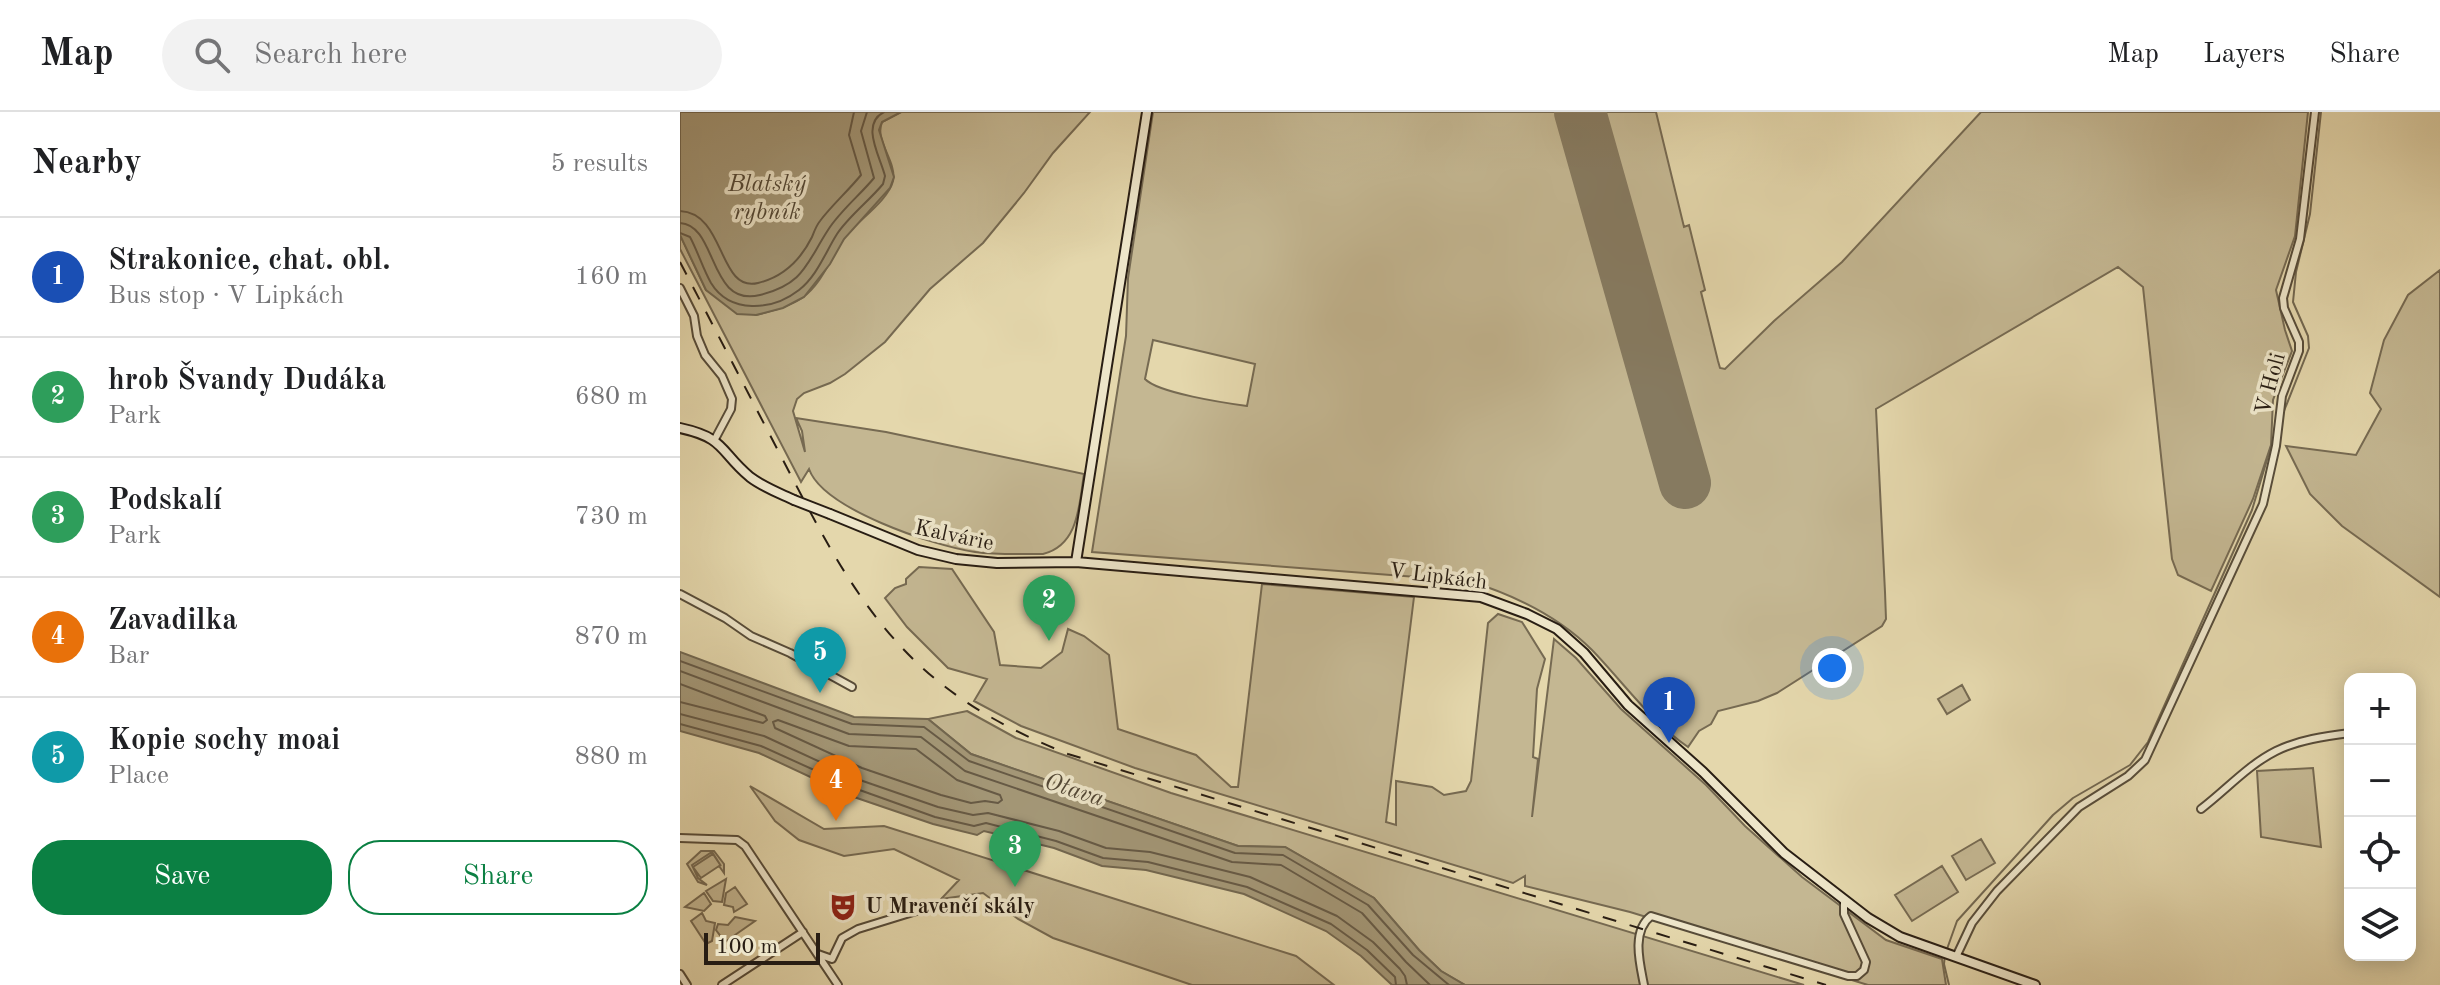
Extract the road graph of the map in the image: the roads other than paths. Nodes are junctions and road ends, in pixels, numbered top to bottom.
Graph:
1 (1147, 112) edge
2 (2315, 112) edge
3 (680, 288) edge
4 (680, 428) edge
5 (715, 439) junction
6 (1076, 562) junction
7 (680, 594) edge
8 (852, 687) dead end
9 (2344, 734) edge
10 (2201, 809) dead end
11 (680, 838) edge
12 (1844, 900) junction
13 (939, 904) dead end
14 (803, 932) junction
15 (818, 954) junction
16 (1956, 957) junction
17 (680, 974) edge
18 (687, 985) edge
19 (722, 985) edge
20 (838, 985) edge
21 (1644, 985) edge
22 (2035, 985) edge

1 - 6 street
2 - 16 street, V Holi
3 - 5 street
4 - 5 street
5 - 6 street, Kalvárie, bridge
6 - 12 street, V Lipkách
7 - 8 street
9 - 10 street
11 - 14 street
12 - 16 street, V Lipkách
12 - 21 street
13 - 15 street
14 - 15 street
14 - 19 street
15 - 20 street
16 - 22 street, V Lipkách
17 - 18 street

